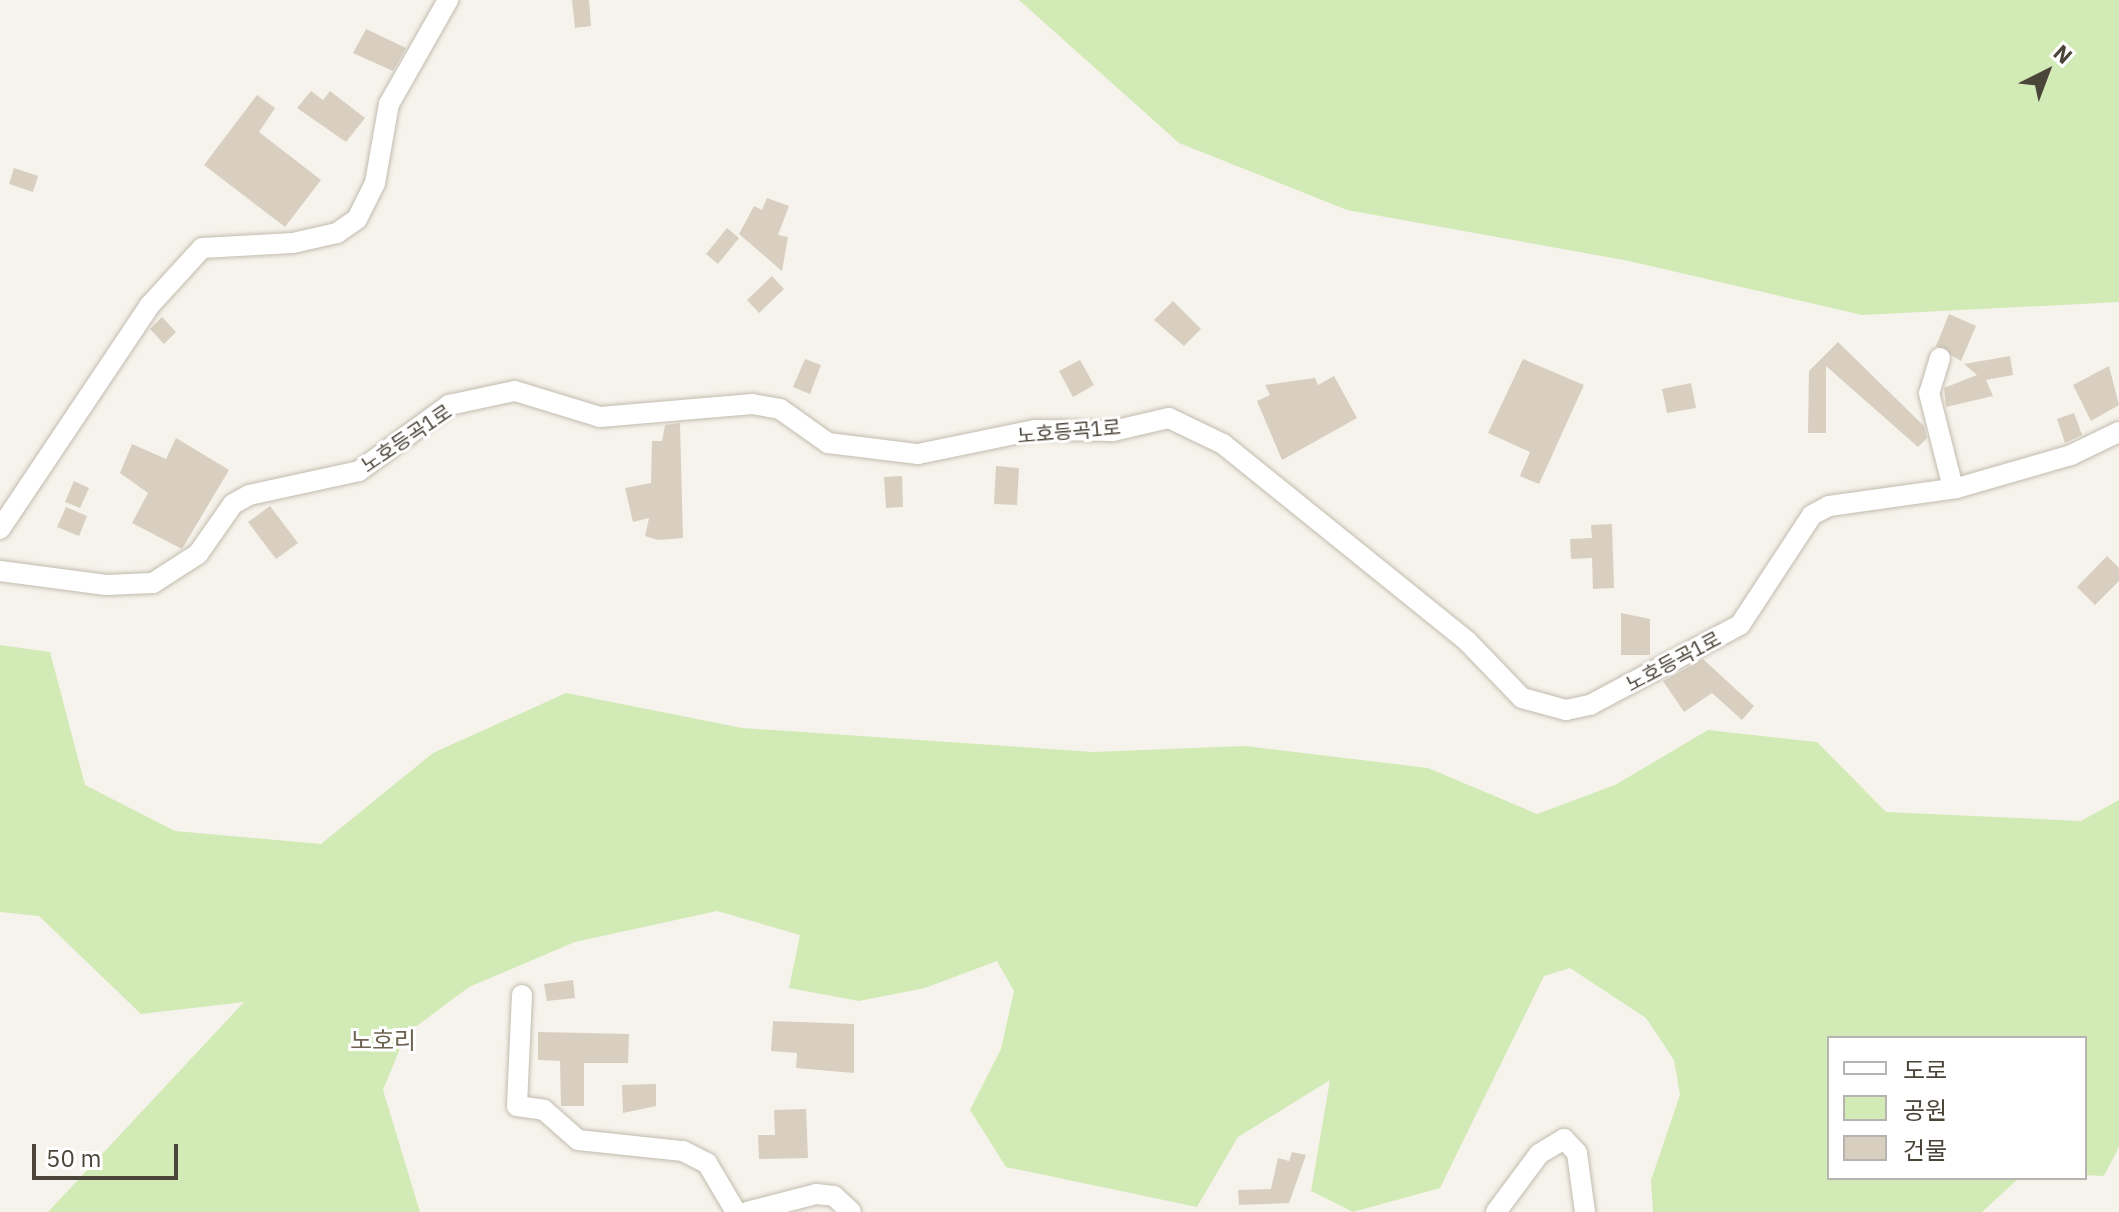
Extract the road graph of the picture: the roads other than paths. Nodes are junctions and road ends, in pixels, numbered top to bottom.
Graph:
1 (448, 0) edge
2 (1940, 358) dead end
3 (2119, 432) edge
4 (1953, 488) junction
5 (0, 529) edge
6 (0, 571) edge
7 (522, 995) dead end
8 (736, 1212) edge
9 (747, 1212) edge
10 (851, 1212) edge
11 (1496, 1212) edge
12 (1585, 1212) edge

1 - 5 street
2 - 4 street
3 - 4 street, 노호등곡1로
4 - 6 street, 노호등곡1로
7 - 8 street
9 - 10 street
11 - 12 street

